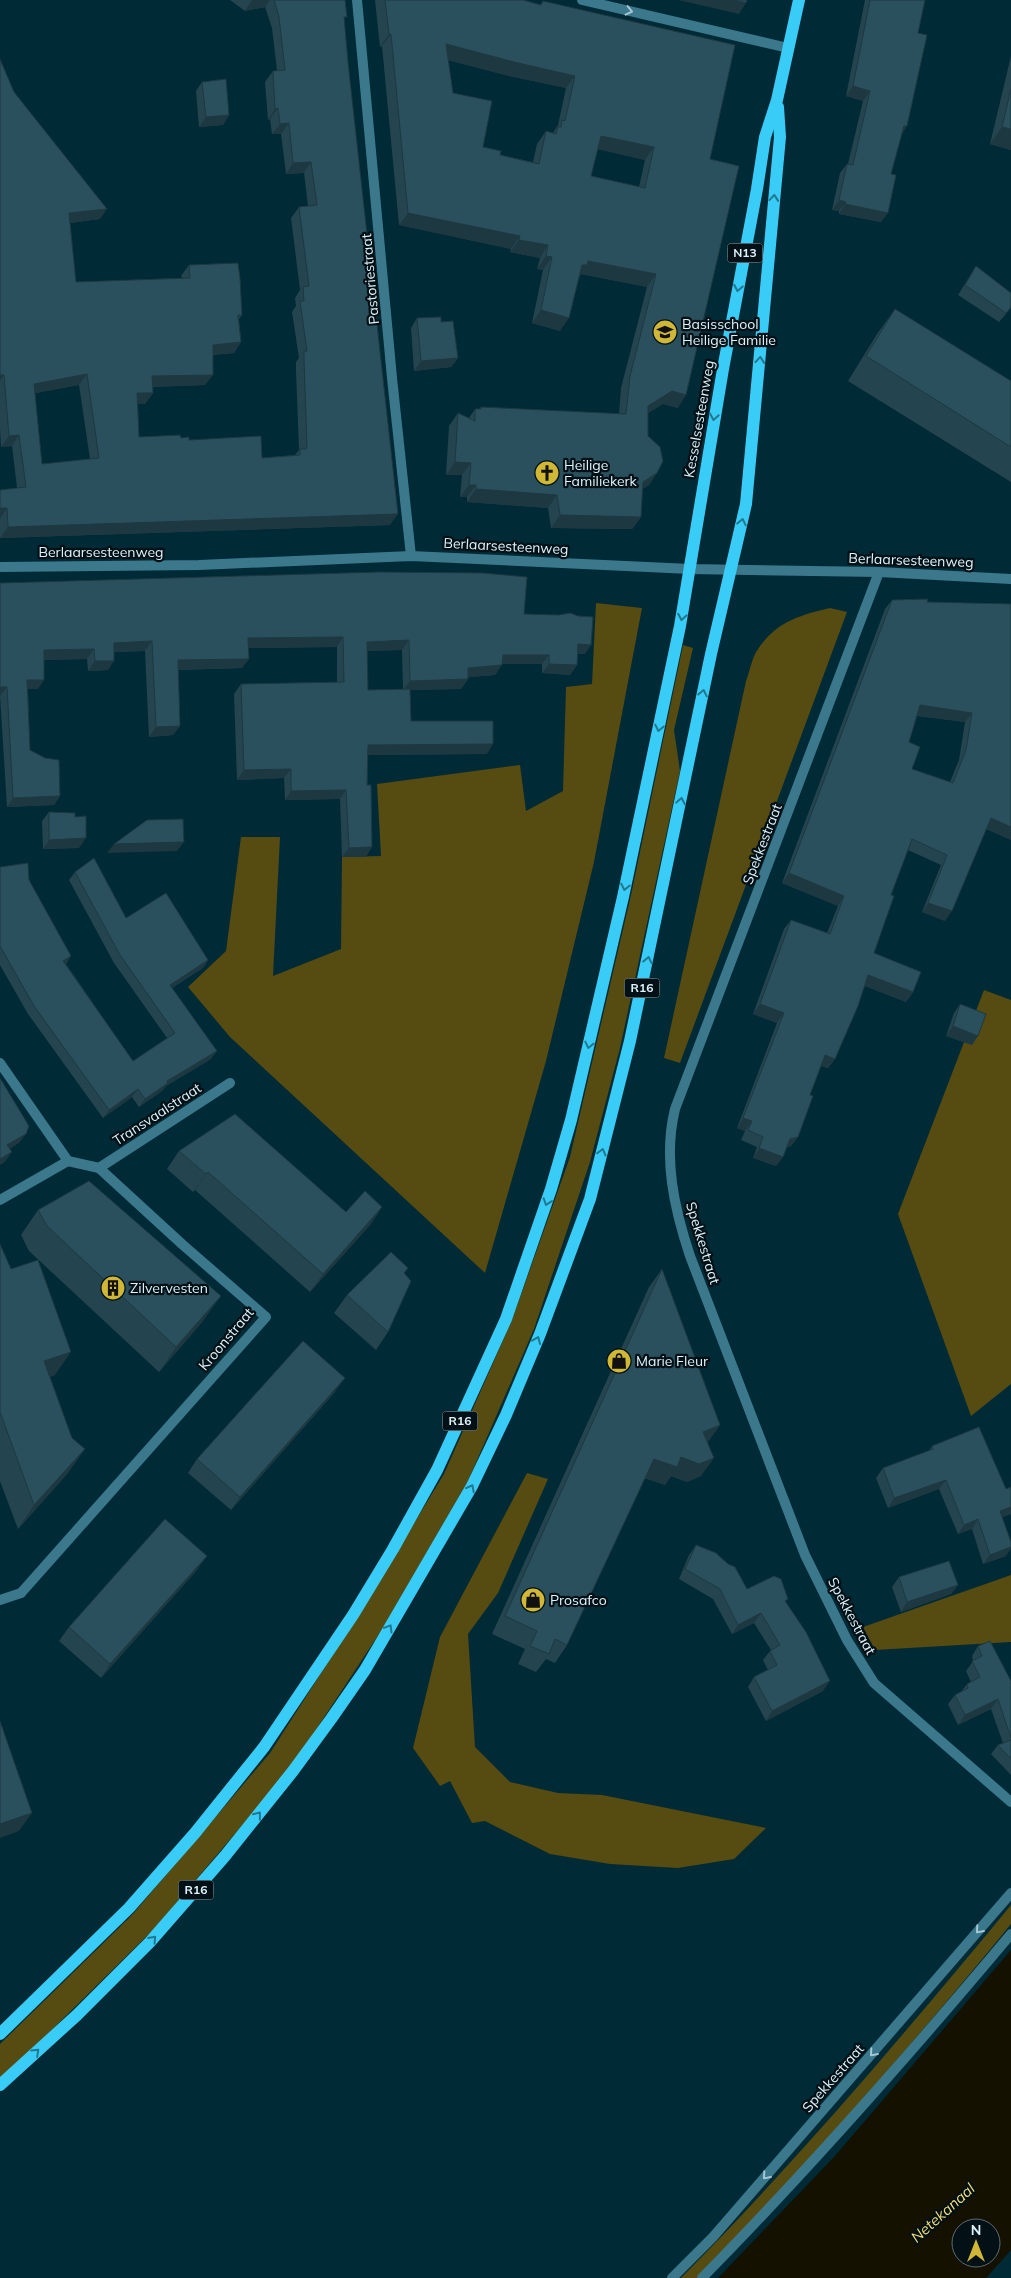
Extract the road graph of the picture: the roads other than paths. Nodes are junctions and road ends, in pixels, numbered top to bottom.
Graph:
1 (357, 0) edge
2 (582, 0) edge
3 (799, 0) edge
4 (788, 48) junction
5 (777, 100) junction
6 (411, 556) junction
7 (0, 567) edge
8 (690, 569) junction
9 (732, 569) junction
10 (879, 572) junction
11 (1011, 579) edge
12 (0, 1063) edge
13 (230, 1083) dead end
14 (68, 1161) junction
15 (99, 1168) junction
16 (0, 1200) edge
17 (0, 1600) edge
18 (1011, 1802) edge
19 (1011, 1893) edge
20 (1011, 1934) edge
21 (0, 2034) edge
22 (0, 2085) edge
23 (672, 2278) edge
24 (702, 2278) edge

1 - 6 street, Pastoriestraat
2 -> 4 street
3 - 4 main road, Kesselsesteenweg / N13
4 - 5 main road, Kesselsesteenweg / N13
5 -> 8 main road, Kesselsesteenweg / N13
9 -> 5 main road, Kesselsesteenweg / N13
6 - 7 street, Berlaarsesteenweg
6 - 8 street, Berlaarsesteenweg
8 - 9 street, Berlaarsesteenweg
8 -> 21 main road, R16
9 - 10 street, Berlaarsesteenweg
22 -> 9 main road, R16
10 - 11 street, Berlaarsesteenweg
10 - 18 street, Spekkestraat
12 - 14 street
13 - 15 street, Transvaalstraat
14 - 15 street, Kroonstraat
14 - 16 street
15 - 17 street, Kroonstraat
19 -> 23 street, Spekkestraat
20 - 24 street

